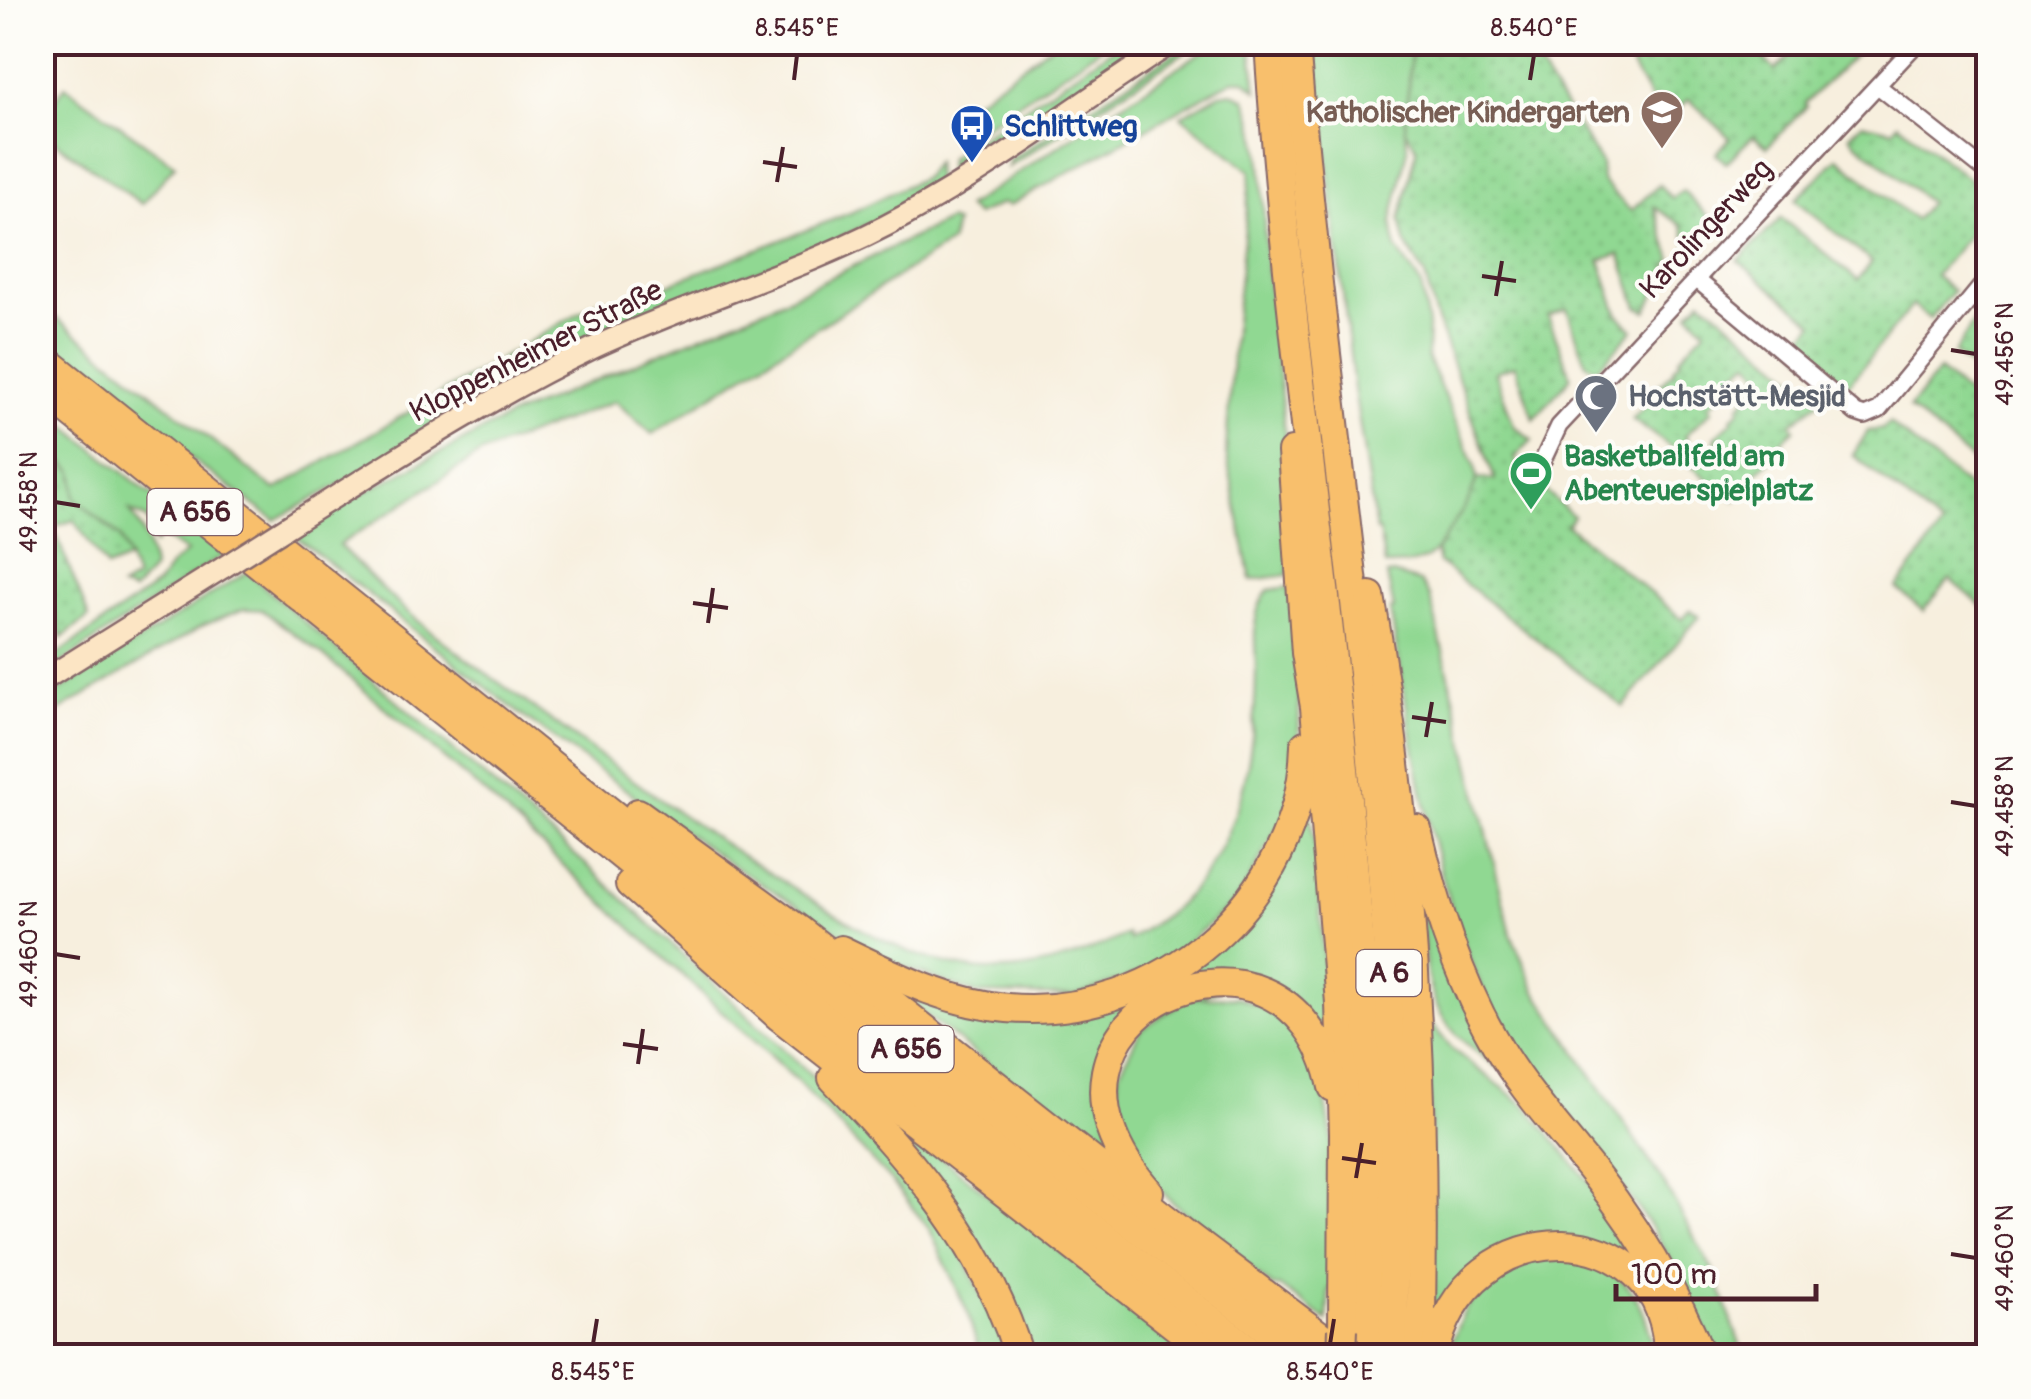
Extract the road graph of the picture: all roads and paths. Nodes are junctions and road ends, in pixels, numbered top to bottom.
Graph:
1 (1174, 42) edge
2 (1269, 42) edge
3 (1295, 42) edge
4 (1918, 42) edge
5 (1878, 86) junction
6 (1988, 173) edge
7 (1988, 278) edge
8 (1696, 280) junction
9 (42, 357) edge
10 (42, 389) edge
11 (1543, 460) dead end
12 (1334, 561) junction
13 (1337, 592) junction
14 (1306, 653) junction
15 (42, 681) edge
16 (1390, 706) junction
17 (515, 736) junction
18 (540, 788) junction
19 (799, 930) junction
20 (780, 1016) junction
21 (1344, 1134) junction
22 (1190, 1238) junction
23 (1360, 1350) edge
24 (1020, 1356) edge
25 (1214, 1356) edge
26 (1257, 1356) edge
27 (1302, 1356) edge
28 (1420, 1356) edge
29 (1434, 1356) edge
30 (1668, 1356) edge
31 (1702, 1356) edge

1 - 15 main road, Kloppenheimer Straße, bridge
2 - 12 highway
3 - 12 highway, A 6
4 - 5 street, Karolingerweg
5 - 6 street
5 - 8 street, Karolingerweg
7 - 8 street
8 - 11 street, Karolingerweg
9 - 17 highway, A 656
10 - 18 highway, A 656
12 - 13 highway, A 6
12 - 13 highway
13 - 14 highway
13 - 16 highway
13 - 23 highway, A 6
14 - 19 highway
14 - 21 highway
16 - 28 highway
16 - 31 highway
17 - 19 highway
17 - 27 highway, A 656
18 - 20 highway
18 - 26 highway, A 656
19 - 22 highway
20 - 24 highway
20 - 25 highway
21 - 22 highway
21 - 23 highway
22 - 23 highway
29 - 30 highway

